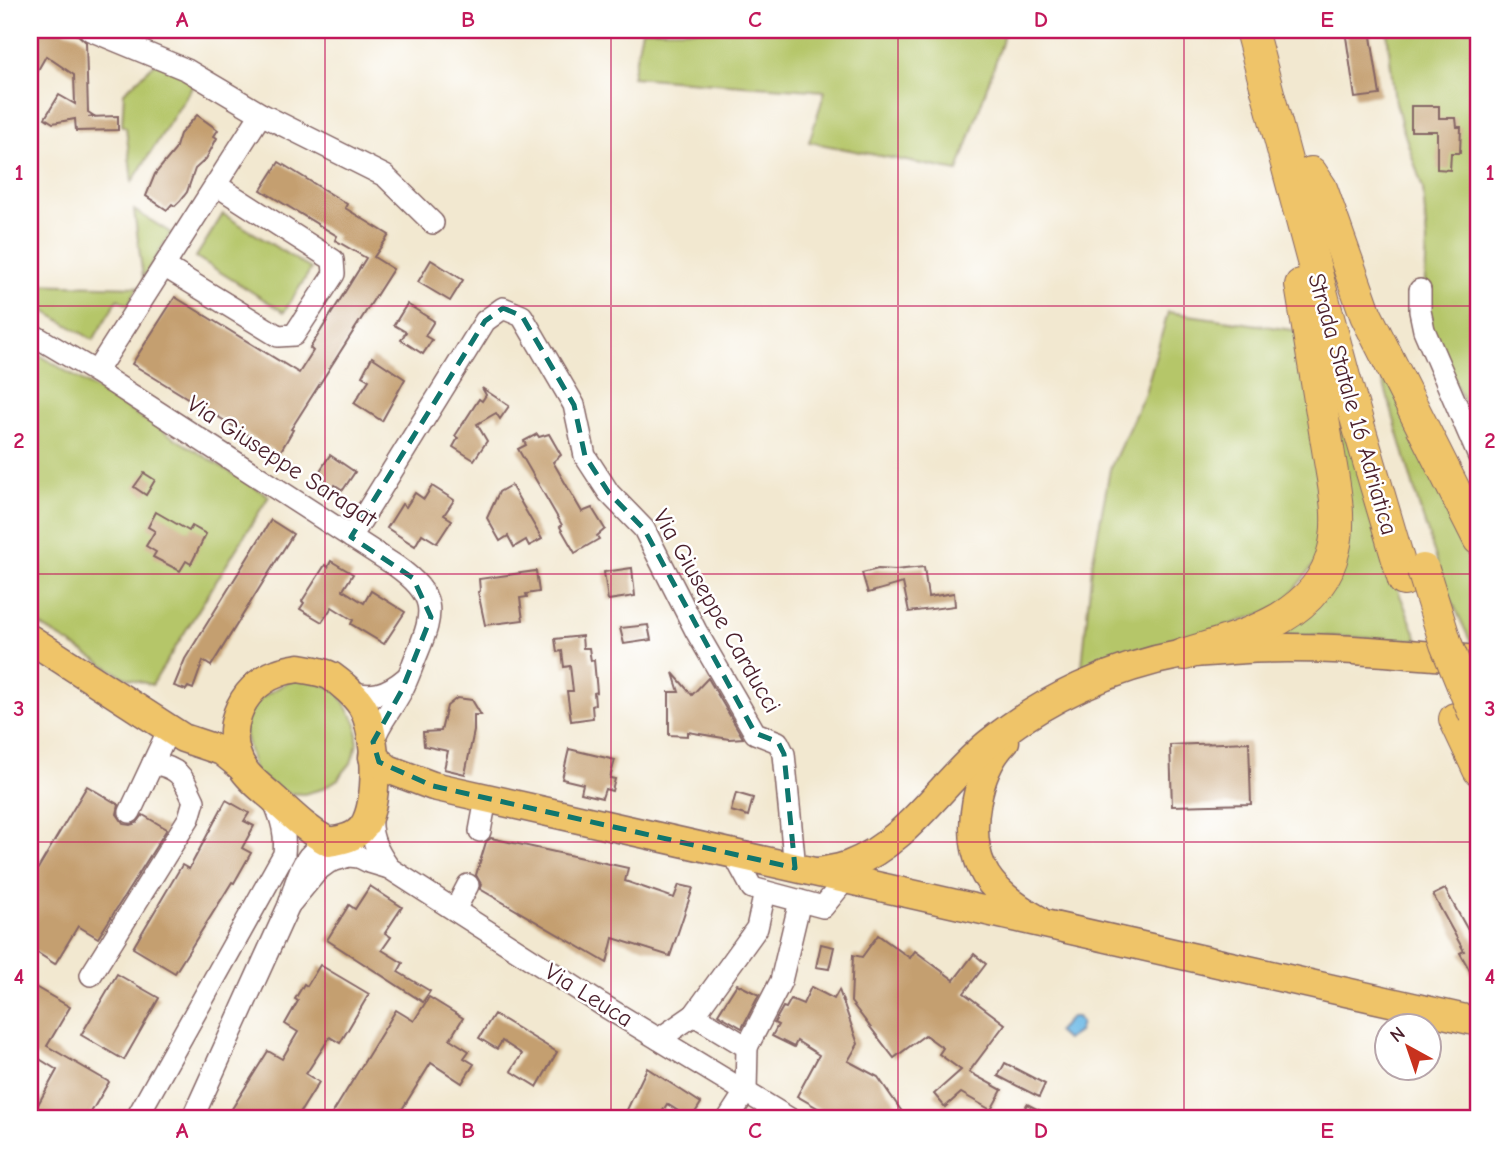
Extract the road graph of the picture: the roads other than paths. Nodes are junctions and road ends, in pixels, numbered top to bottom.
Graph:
1 (90, 30) edge
2 (1251, 30) edge
3 (1272, 30) edge
4 (261, 114) junction
5 (1301, 177) junction
6 (216, 185) junction
7 (433, 223) dead end
8 (164, 266) junction
9 (1420, 290) dead end
10 (30, 333) edge
11 (96, 372) junction
12 (1479, 457) edge
13 (351, 537) junction
14 (1479, 539) edge
15 (30, 639) edge
16 (1185, 654) junction
17 (1479, 660) edge
18 (408, 676) junction
19 (346, 690) junction
20 (134, 706) junction
21 (1044, 706) junction
22 (236, 712) junction
23 (1470, 719) edge
24 (169, 729) junction
25 (373, 750) junction
26 (153, 763) junction
27 (243, 768) junction
28 (1479, 770) edge
29 (433, 786) junction
30 (271, 797) junction
31 (486, 799) junction
32 (373, 805) junction
33 (130, 812) dead end
34 (480, 831) dead end
35 (329, 842) junction
36 (734, 855) junction
37 (359, 857) junction
38 (389, 868) junction
39 (805, 871) junction
40 (845, 880) junction
41 (468, 885) dead end
42 (765, 892) junction
43 (800, 901) junction
44 (289, 905) junction
45 (455, 910) junction
46 (1051, 926) junction
47 (757, 928) junction
48 (792, 936) junction
49 (92, 975) dead end
50 (694, 1015) junction
51 (1479, 1022) edge
52 (659, 1039) junction
53 (747, 1047) junction
54 (746, 1091) junction
55 (778, 1116) edge
56 (136, 1119) edge
57 (192, 1119) edge
58 (728, 1119) edge

1 - 4 street
2 - 5 highway, Strada Statale 16 Adriatica
3 - 5 highway, Strada Statale 16 Adriatica
4 - 6 street
4 - 7 street
5 - 14 highway
5 - 16 highway
5 - 23 highway, Strada Statale 16 Adriatica
6 - 8 street
6 - 8 street
8 - 11 street
9 - 12 street
10 - 11 street, Via Giuseppe Saragat
11 - 13 street, Via Giuseppe Saragat
13 - 18 street, Via Giuseppe Saragat
13 - 39 street, Via Giuseppe Carducci
15 - 20 main road
16 - 17 main road
16 - 21 main road
18 - 19 street
18 - 25 street, Via Giuseppe Saragat
19 - 22 main road
19 - 25 main road
20 - 22 main road
20 - 24 main road
21 - 39 main road
21 - 46 main road
22 - 27 main road
23 - 28 highway, Strada Statale 16 Adriatica
24 - 26 street
24 - 27 main road
25 - 29 main road
25 - 32 main road
26 - 33 street
26 - 49 street
27 - 30 main road
29 - 31 main road
29 - 32 main road
30 - 35 main road
30 - 56 street
31 - 34 street
31 - 36 main road
32 - 35 main road
32 - 38 street
35 - 37 street, Via Leuca
35 - 44 street
36 - 39 main road
36 - 42 street
37 - 38 street, Via Leuca
37 - 44 street
38 - 45 street, Via Leuca
39 - 40 main road
40 - 43 street
40 - 46 main road
41 - 45 street
42 - 43 street
42 - 47 street
43 - 48 street
44 - 57 street
45 - 52 street, Via Leuca
46 - 51 main road
47 - 48 street
47 - 50 street
48 - 53 street
50 - 52 street
50 - 53 street
52 - 54 street, Via Leuca
53 - 54 street
54 - 55 street, Via Leuca
54 - 58 street

